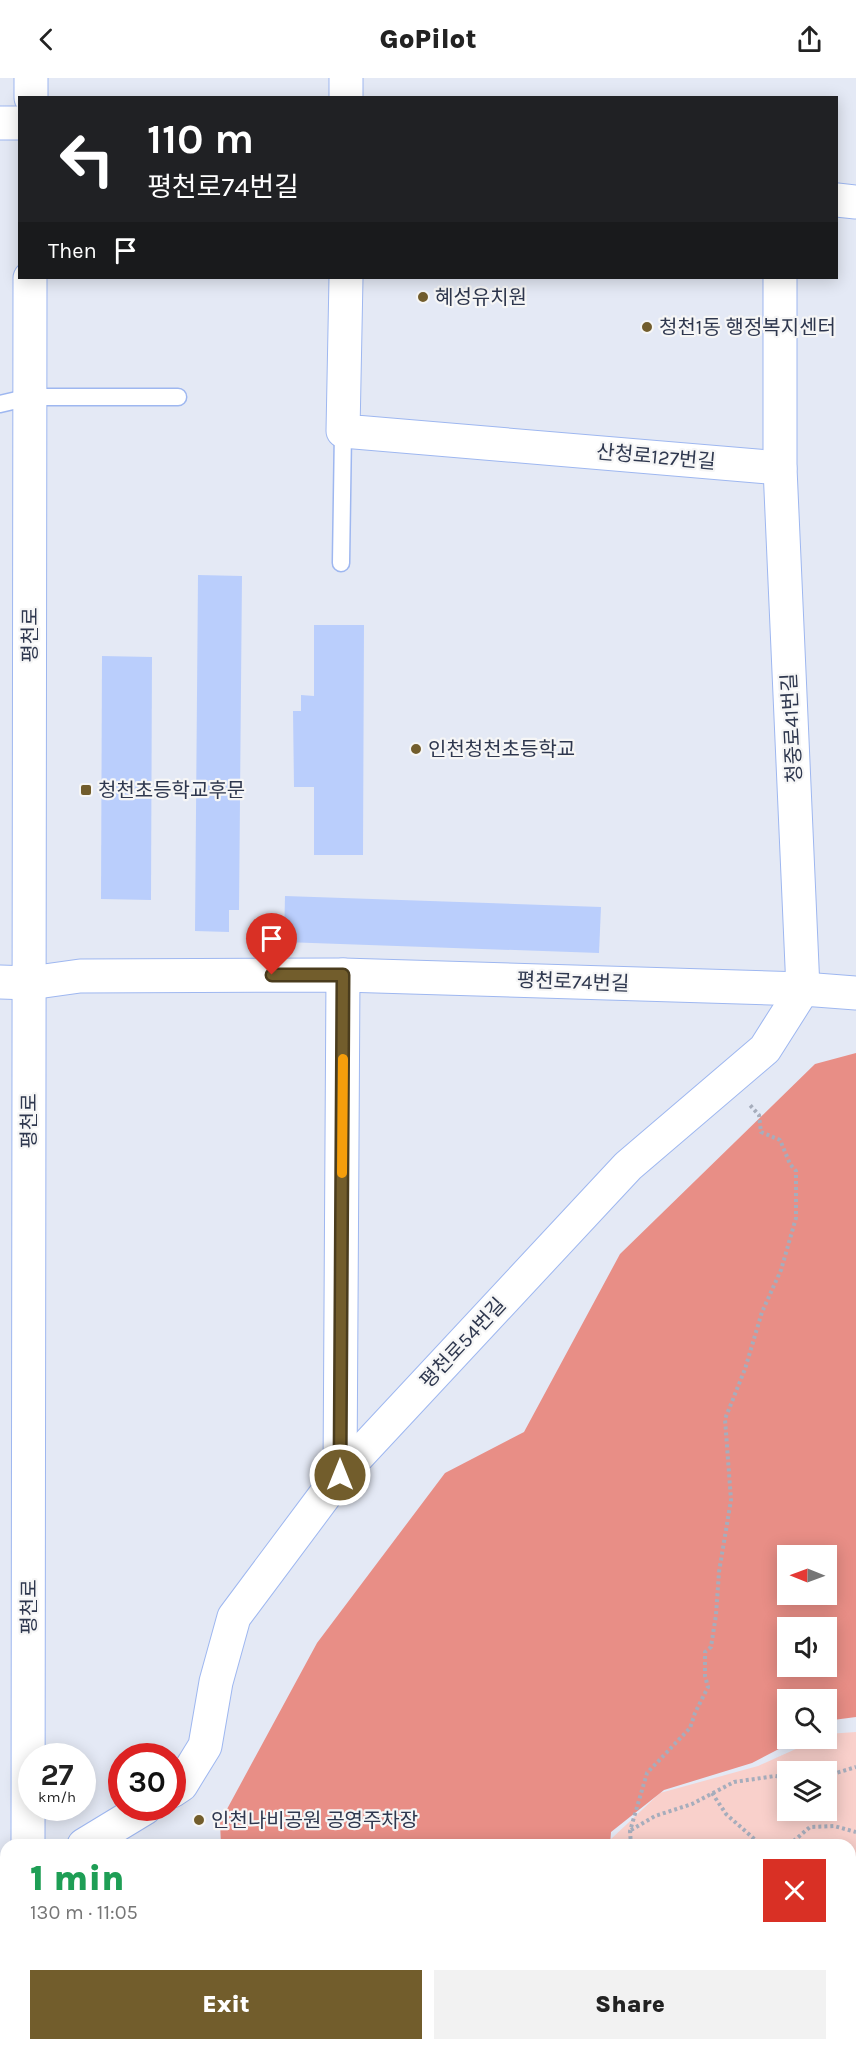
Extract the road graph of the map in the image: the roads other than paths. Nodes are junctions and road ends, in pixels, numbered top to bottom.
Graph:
1 (31, 78) edge
2 (346, 78) edge
3 (31, 96) edge
4 (346, 96) edge
5 (0, 123) edge
6 (18, 123) edge
7 (838, 200) edge
8 (856, 202) edge
9 (30, 279) edge
10 (346, 279) edge
11 (780, 279) edge
12 (178, 397) dead end
13 (15, 400) edge
14 (343, 431) junction
15 (780, 468) junction
16 (341, 563) dead end
17 (343, 975) junction
18 (15, 982) edge
19 (803, 989) junction
20 (856, 993) edge
21 (340, 1475) junction
22 (186, 1777) edge
23 (124, 1821) edge
24 (28, 1839) edge
25 (94, 1839) edge

1 - 3 street
2 - 4 street
5 - 6 street
7 - 8 street
9 - 13 street, 평천로
10 - 14 street
11 - 15 street
12 - 13 lane
13 - 18 street, 평천로
14 - 15 street, 산청로127번길
14 - 16 lane
15 - 19 street, 청중로41번길
17 - 18 street, 평천로74번길
17 - 19 street, 평천로74번길
17 - 21 street
18 - 24 street, 평천로
19 - 20 street
19 - 21 street, 평천로54번길
21 - 22 street, 평천로54번길
23 - 25 street

